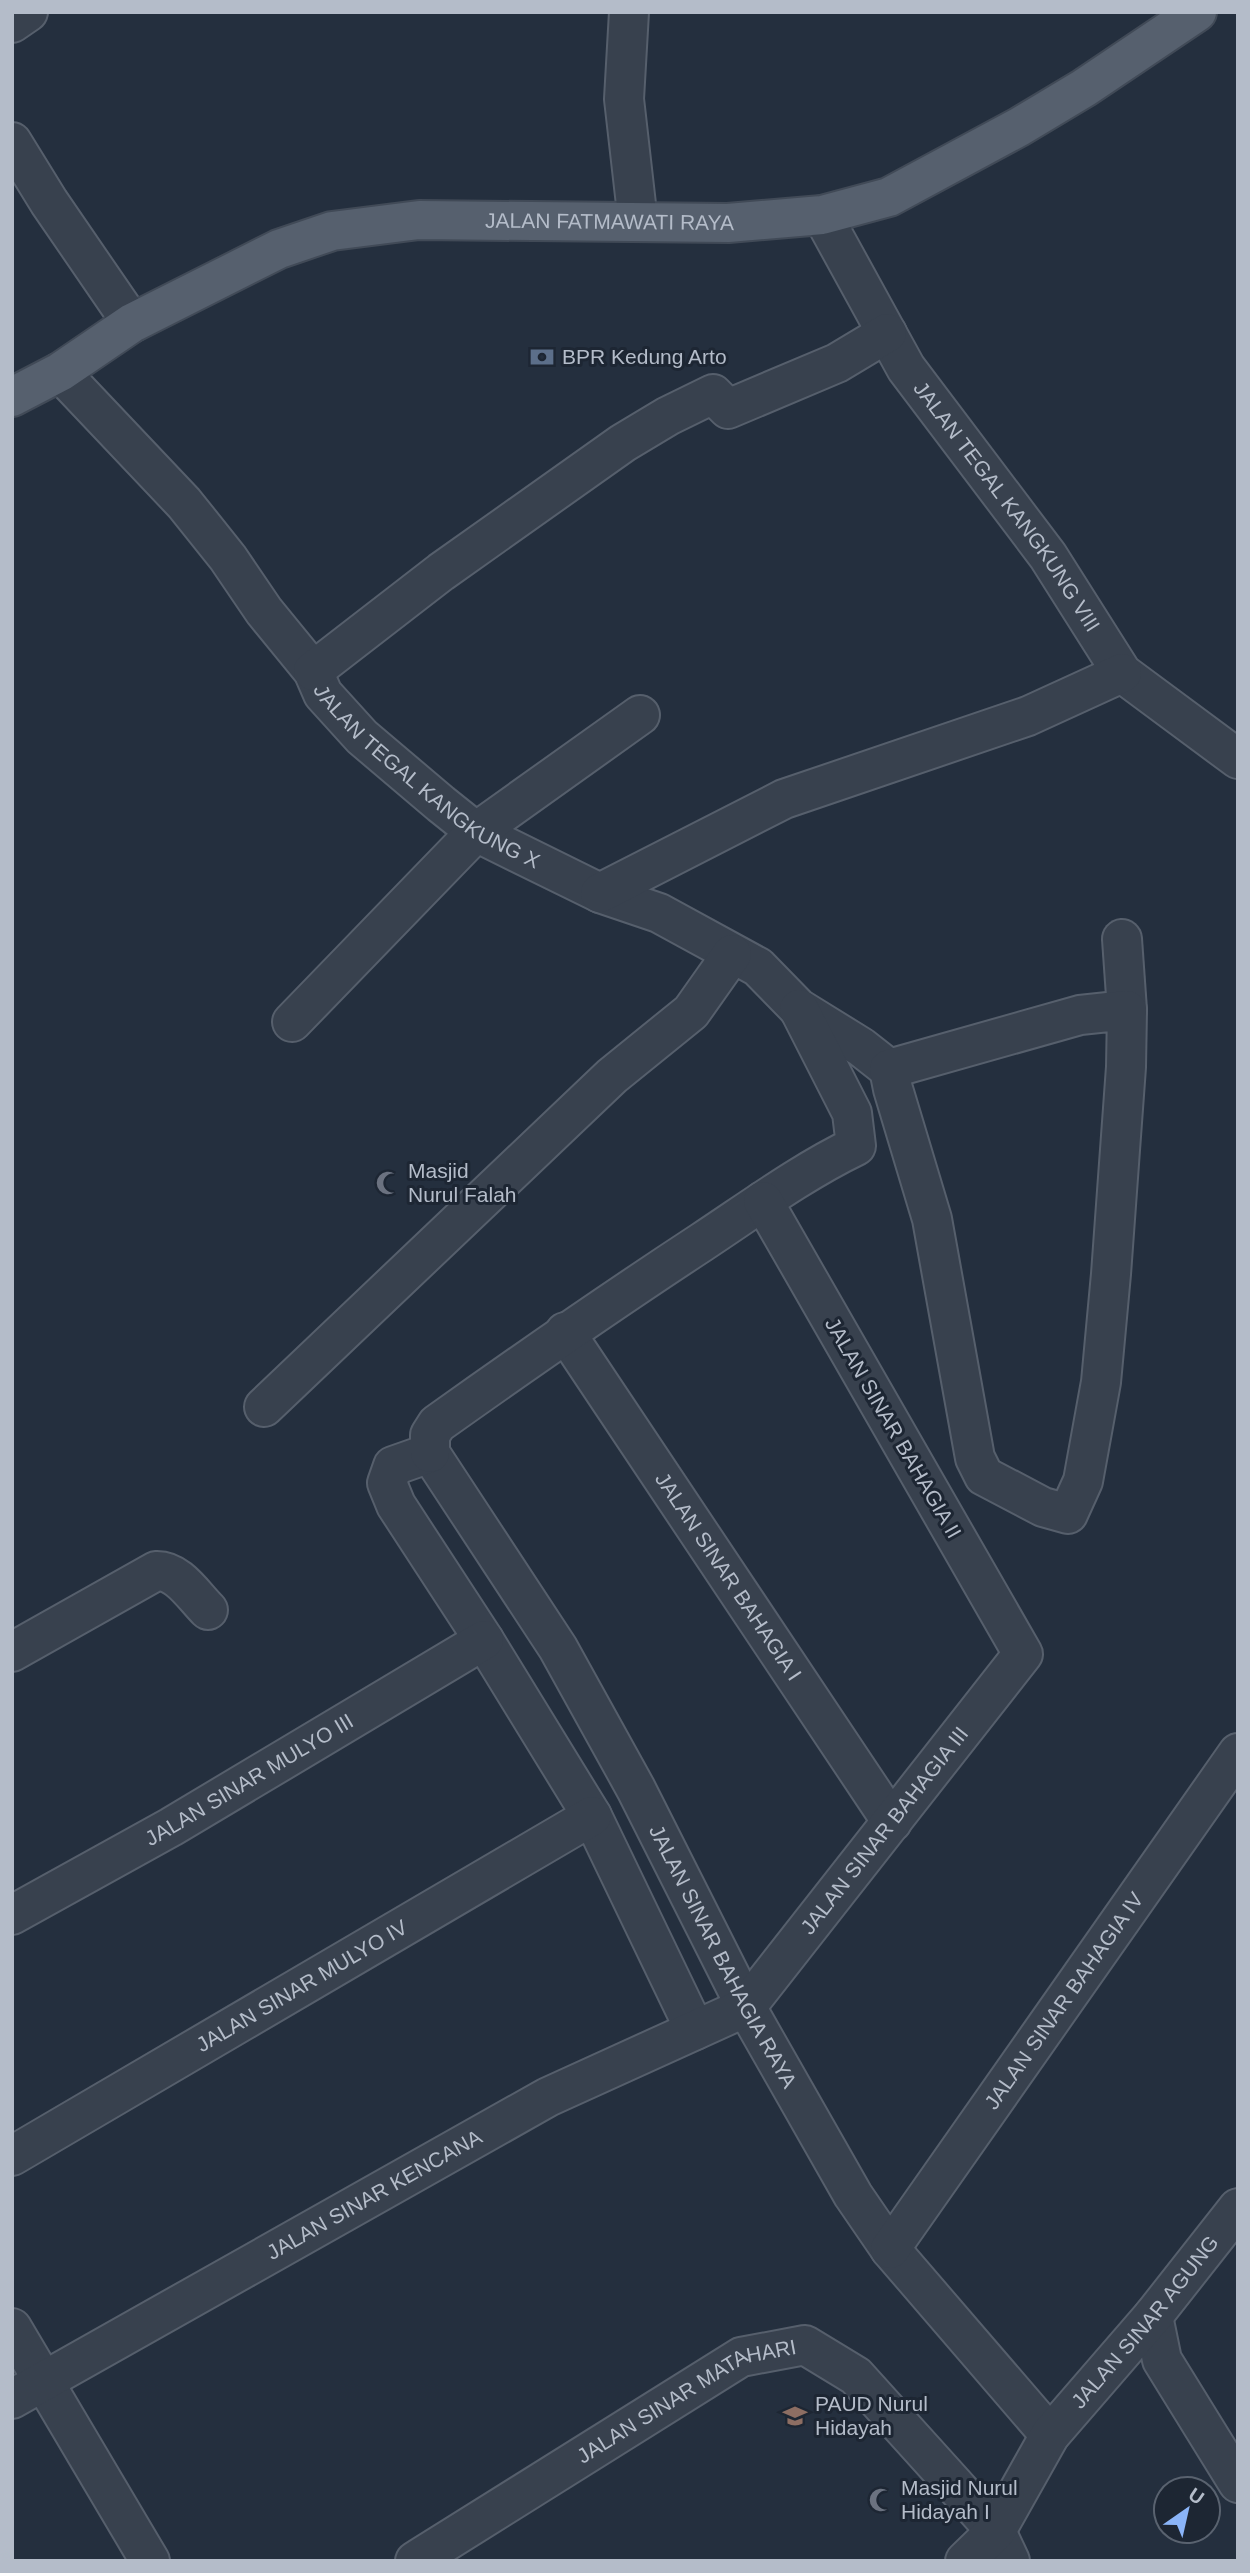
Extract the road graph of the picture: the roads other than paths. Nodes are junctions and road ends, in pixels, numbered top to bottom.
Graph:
1 (28, 12) edge
2 (629, 12) edge
3 (1197, 12) edge
4 (12, 23) edge
5 (12, 142) edge
6 (822, 215) junction
7 (638, 222) junction
8 (132, 323) junction
9 (887, 333) junction
10 (60, 372) junction
11 (12, 397) edge
12 (313, 671) junction
13 (1122, 673) junction
14 (640, 715) dead end
15 (1238, 760) edge
16 (476, 832) junction
17 (600, 893) junction
18 (1122, 939) dead end
19 (732, 954) junction
20 (798, 1008) junction
21 (1127, 1010) junction
22 (292, 1022) dead end
23 (889, 1069) junction
24 (763, 1201) junction
25 (565, 1332) junction
26 (264, 1407) dead end
27 (430, 1452) junction
28 (208, 1610) dead end
29 (484, 1640) junction
30 (12, 1652) edge
31 (1023, 1654) joint
32 (1238, 1753) edge
33 (592, 1816) junction
34 (892, 1822) junction
35 (12, 1915) edge
36 (746, 2007) junction
37 (695, 2030) junction
38 (12, 2156) edge
39 (1238, 2208) edge
40 (890, 2249) junction
41 (1153, 2316) junction
42 (12, 2328) edge
43 (27, 2390) edge
44 (1050, 2435) junction
45 (1238, 2483) edge
46 (1003, 2546) edge
47 (150, 2561) edge
48 (415, 2561) edge
49 (965, 2561) edge

1 - 4 street
2 - 7 street
3 - 6 main road, JALAN FATMAWATI RAYA
5 - 8 street
6 - 7 main road, JALAN FATMAWATI RAYA
6 - 9 street, JALAN TEGAL KANGKUNG VIII
7 - 8 main road, JALAN FATMAWATI RAYA
8 - 10 main road, JALAN FATMAWATI RAYA
9 - 12 street
9 - 13 street, JALAN TEGAL KANGKUNG VIII
10 - 11 main road, JALAN FATMAWATI RAYA
10 - 12 street, JALAN TEGAL KANGKUNG X
12 - 16 street, JALAN TEGAL KANGKUNG X
13 - 15 street, JALAN TEGAL KANGKUNG VIII
13 - 17 street
14 - 16 street
16 - 17 street, JALAN TEGAL KANGKUNG X
16 - 22 street
17 - 19 street, JALAN TEGAL KANGKUNG X
18 - 21 street
19 - 20 street, JALAN TEGAL KANGKUNG X
19 - 26 street
20 - 23 street, JALAN TEGAL KANGKUNG X
20 - 24 street
21 - 23 street
21 - 23 street
24 - 25 street
24 - 31 street, JALAN SINAR BAHAGIA II
25 - 27 street
25 - 34 street, JALAN SINAR BAHAGIA I
27 - 29 street
27 - 36 street, JALAN SINAR BAHAGIA RAYA
28 - 30 street
29 - 33 street
29 - 35 street, JALAN SINAR MULYO III
31 - 34 street, JALAN SINAR BAHAGIA III
32 - 40 street, JALAN SINAR BAHAGIA IV
33 - 37 street
33 - 38 street, JALAN SINAR MULYO IV
34 - 36 street, JALAN SINAR BAHAGIA III
36 - 37 street, JALAN SINAR KENCANA
36 - 40 street, JALAN SINAR BAHAGIA RAYA
37 - 43 street, JALAN SINAR KENCANA
39 - 41 street, JALAN SINAR AGUNG
40 - 44 street, JALAN SINAR BAHAGIA RAYA
41 - 44 street, JALAN SINAR AGUNG
41 - 45 street
42 - 43 street
43 - 47 street
44 - 46 street, JALAN SINAR AGUNG
46 - 48 street, JALAN SINAR MATAHARI
46 - 49 street, JALAN SINAR AGUNG

